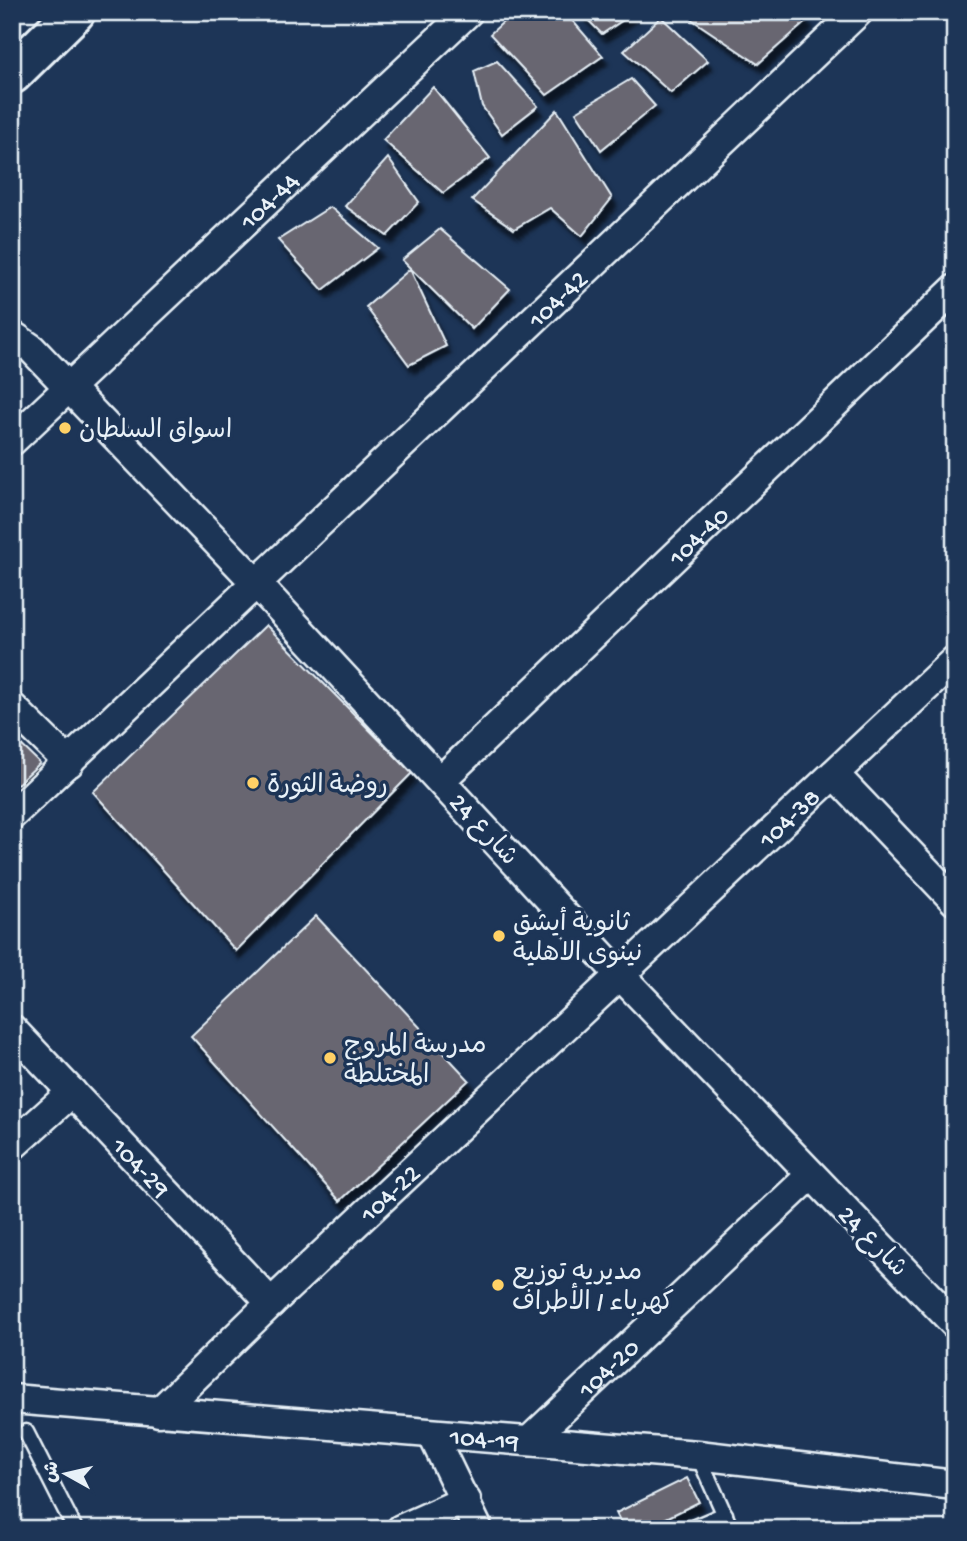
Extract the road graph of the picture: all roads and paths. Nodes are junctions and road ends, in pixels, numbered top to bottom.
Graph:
1 (75, 12) edge
2 (468, 12) edge
3 (859, 12) edge
4 (12, 74) edge
5 (955, 289) edge
6 (12, 327) edge
7 (21, 341) edge
8 (68, 388) junction
9 (12, 441) edge
10 (258, 585) junction
11 (955, 660) edge
12 (12, 707) edge
13 (69, 764) junction
14 (834, 774) junction
15 (441, 780) junction
16 (12, 815) edge
17 (955, 901) edge
18 (620, 975) junction
19 (15, 1037) edge
20 (72, 1092) junction
21 (12, 1146) edge
22 (811, 1175) junction
23 (271, 1303) junction
24 (955, 1324) edge
25 (12, 1399) edge
26 (159, 1412) junction
27 (26, 1432) dead end
28 (432, 1434) junction
29 (528, 1441) junction
30 (698, 1455) junction
31 (955, 1485) edge
32 (466, 1500) junction
33 (725, 1514) junction
34 (75, 1529) edge
35 (401, 1529) edge
36 (478, 1529) edge
37 (690, 1529) edge
38 (731, 1529) edge

1 - 4 main road
2 - 8 street, 104-44
3 - 10 street, 104-42
5 - 15 street, 104-40
6 - 7 street, شارع 24
7 - 8 street, شارع 24
8 - 9 street, 104-44
8 - 10 street, شارع 24
10 - 13 street, 104-42
10 - 15 street, شارع 24
11 - 14 street, 104-38
12 - 13 street
13 - 16 street, 104-42
14 - 17 street
14 - 18 street, 104-38
15 - 18 street, شارع 24
18 - 22 street, شارع 24
18 - 23 street, 104-22
19 - 20 street, 104-29
20 - 21 street
20 - 23 street, 104-29
22 - 24 street, شارع 24
22 - 29 street, 104-20
23 - 26 street, 104-22
25 - 26 street, 104-19
26 - 28 street, 104-19
27 - 34 lane
28 - 29 street, 104-19
28 - 32 street
29 - 30 street, 104-19
30 - 31 street, 104-19
30 - 33 lane
32 - 35 street
32 - 36 street
33 - 37 lane
33 - 38 lane

